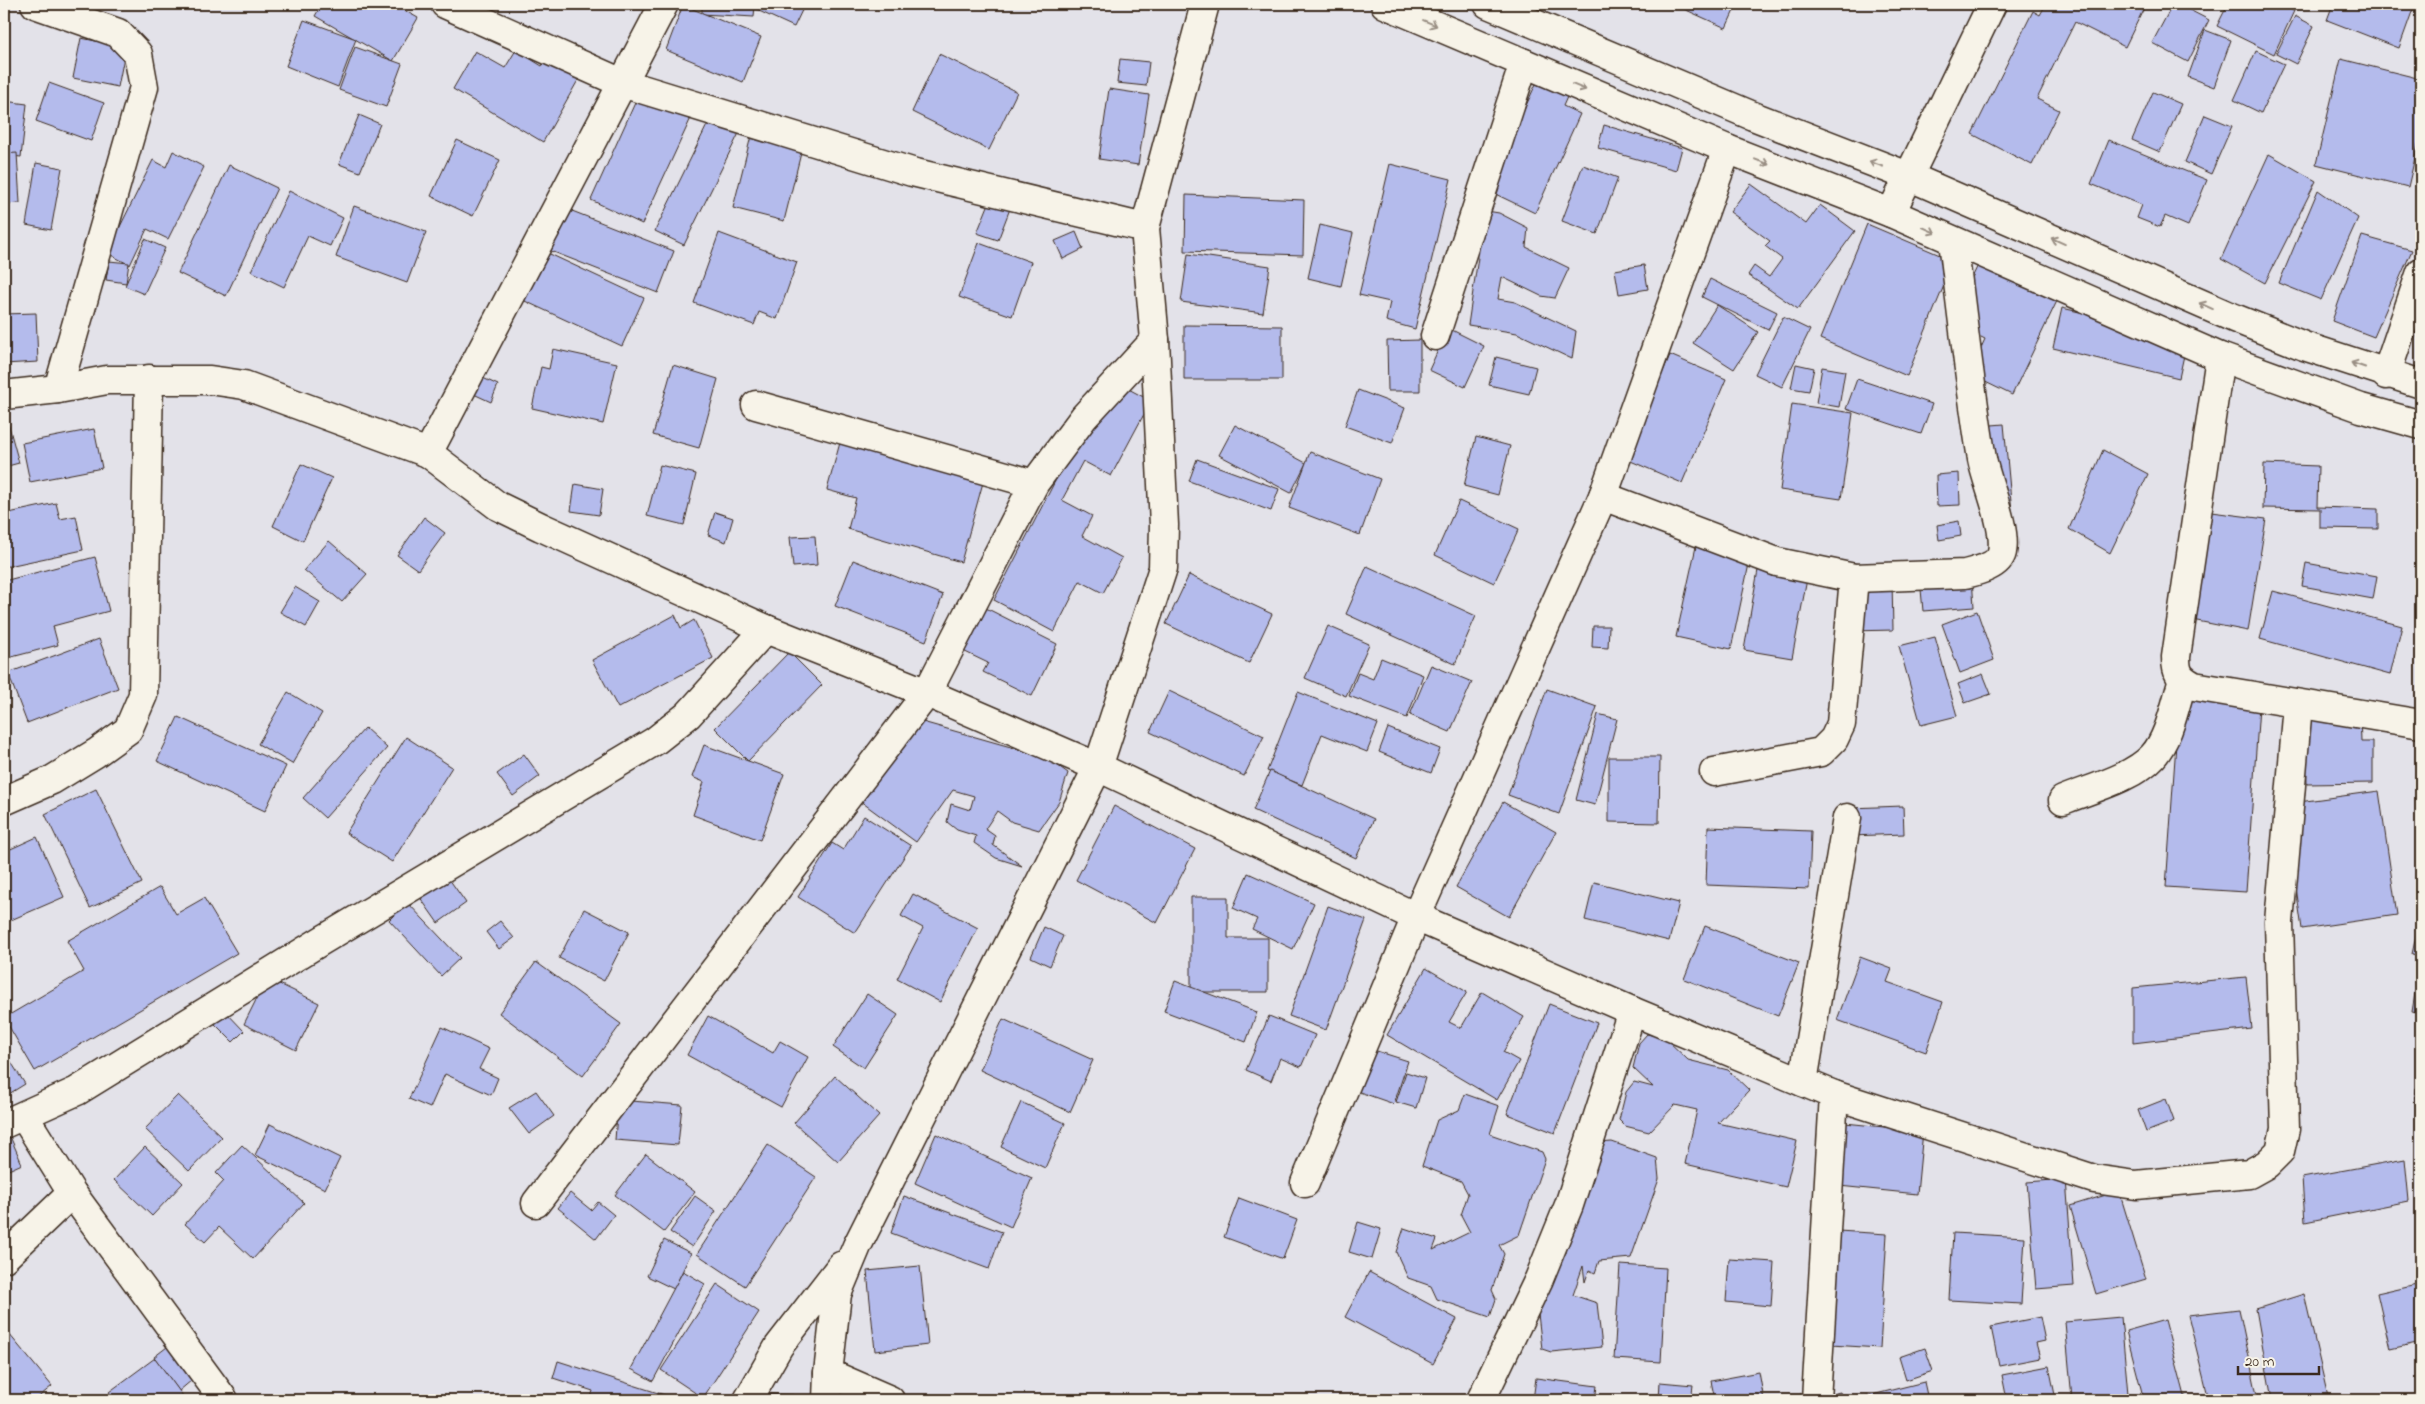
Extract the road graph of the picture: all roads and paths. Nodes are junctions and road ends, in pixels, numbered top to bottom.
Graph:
1 (35, 4) edge
2 (445, 4) edge
3 (664, 4) edge
4 (1204, 4) edge
5 (1385, 4) edge
6 (1992, 4) edge
7 (1501, 6) edge
8 (1524, 63) junction
9 (622, 83) junction
10 (1727, 149) junction
11 (1908, 176) junction
12 (1891, 213) junction
13 (1145, 228) junction
14 (1953, 241) junction
15 (2421, 272) edge
16 (1435, 336) dead end
17 (1155, 340) junction
18 (2220, 357) junction
19 (2386, 375) junction
20 (149, 379) junction
21 (2421, 384) edge
22 (58, 389) junction
23 (4, 395) edge
24 (756, 405) dead end
25 (2421, 425) edge
26 (428, 454) junction
27 (1034, 484) junction
28 (1603, 496) junction
29 (1854, 578) junction
30 (766, 629) junction
31 (2183, 680) junction
32 (926, 693) junction
33 (2298, 705) junction
34 (2421, 724) edge
35 (1098, 768) junction
36 (1714, 772) dead end
37 (2063, 800) dead end
38 (4, 801) edge
39 (1847, 818) dead end
40 (1416, 916) junction
41 (1632, 1011) junction
42 (1803, 1082) junction
43 (1834, 1095) junction
44 (14, 1120) edge
45 (1305, 1183) dead end
46 (72, 1193) junction
47 (536, 1203) dead end
48 (857, 1246) junction
49 (4, 1258) edge
50 (828, 1373) junction
51 (224, 1400) edge
52 (748, 1400) edge
53 (827, 1400) edge
54 (890, 1400) edge
55 (1481, 1400) edge
56 (1816, 1400) edge

1 - 22 street
2 - 9 street
3 - 9 street
4 - 13 street
5 -> 8 street
6 - 11 street
11 -> 7 street
8 -> 10 street
8 - 16 street
9 - 13 street
9 - 26 street
10 -> 12 street
10 - 28 street
11 - 12 street
19 -> 11 street
12 -> 14 street
13 - 17 street
14 - 18 street
14 - 29 street
15 - 19 street
17 - 27 street
17 - 35 street
18 - 25 street
18 - 31 street
19 - 21 street
20 - 22 street
20 - 26 street
20 - 38 street
22 - 23 street
24 - 27 street
26 - 30 street
27 - 32 street
28 - 29 street
28 - 40 street
29 - 36 street
30 - 32 street
30 - 44 street
31 - 33 street
31 - 37 street
32 - 35 street
32 - 47 street
33 - 34 street
33 - 43 street
35 - 40 street
35 - 48 street
39 - 42 street
40 - 41 street
40 - 45 street
41 - 42 street
41 - 55 street
42 - 43 street
43 - 56 street
44 - 46 street
46 - 49 street
46 - 51 street
48 - 50 street
48 - 52 street
50 - 53 street
50 - 54 street

